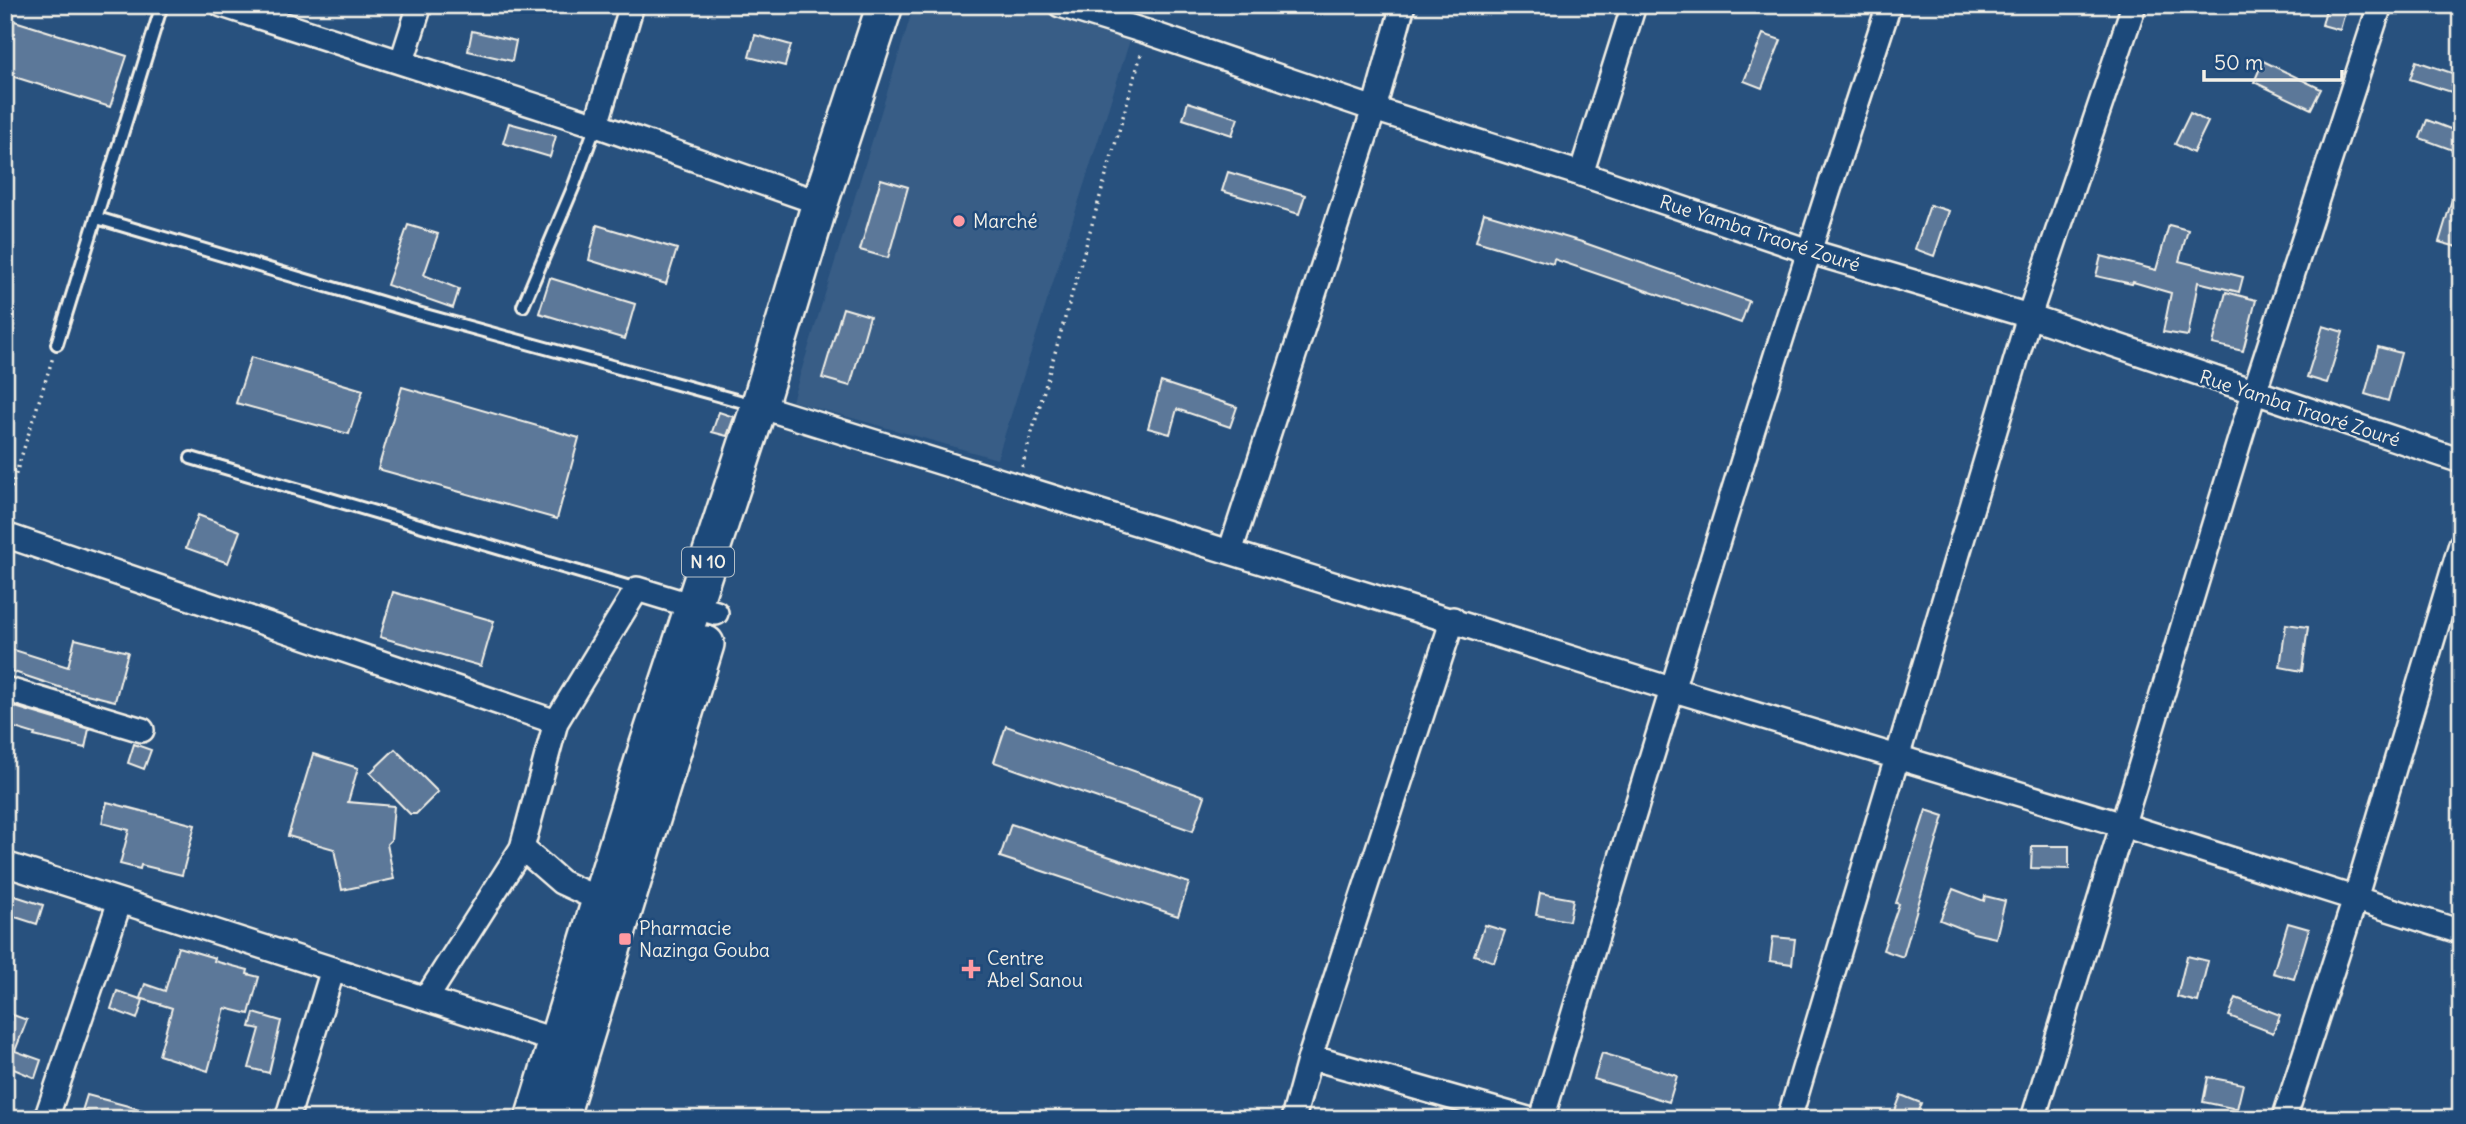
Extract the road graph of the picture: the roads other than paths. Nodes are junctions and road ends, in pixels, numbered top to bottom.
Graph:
1 (162, 5) edge
2 (222, 5) edge
3 (420, 5) edge
4 (632, 5) edge
5 (885, 5) edge
6 (904, 5) edge
7 (1060, 5) edge
8 (1403, 5) edge
9 (1634, 5) edge
10 (1889, 5) edge
11 (2134, 5) edge
12 (2380, 5) edge
13 (402, 61) junction
14 (1374, 109) junction
15 (596, 125) junction
16 (1581, 174) junction
17 (820, 203) junction
18 (97, 218) junction
19 (1808, 251) junction
20 (523, 306) dead end
21 (2029, 316) junction
22 (57, 344) road end
23 (2254, 393) junction
24 (768, 409) junction
25 (191, 458) dead end
26 (2461, 461) edge
27 (5, 535) edge
28 (2461, 544) edge
29 (1230, 552) junction
30 (637, 589) junction
31 (705, 609) junction
32 (1453, 620) junction
33 (5, 689) edge
34 (1671, 689) junction
35 (556, 722) junction
36 (142, 730) dead end
37 (1898, 758) junction
38 (2123, 825) junction
39 (522, 848) junction
40 (5, 864) edge
41 (2355, 899) junction
42 (120, 901) junction
43 (612, 905) junction
44 (2461, 932) edge
45 (333, 969) junction
46 (426, 999) junction
47 (570, 1045) junction
48 (1310, 1057) junction
49 (46, 1119) edge
50 (287, 1119) edge
51 (533, 1119) edge
52 (560, 1119) edge
53 (1293, 1119) edge
54 (1528, 1119) edge
55 (1542, 1119) edge
56 (1789, 1119) edge
57 (2033, 1119) edge
58 (2284, 1119) edge

1 - 18 lane
2 - 13 street
3 - 13 street
4 - 15 street
5 - 17 main road, N 10
6 - 24 main road, N 10
7 - 14 street, Rue Yamba Traoré Zouré
8 - 14 street
9 - 16 street
10 - 19 street
11 - 21 street
12 - 23 street
13 - 15 street
14 - 16 street, Rue Yamba Traoré Zouré
14 - 29 street
15 - 17 street
15 - 20 lane
16 - 19 street, Rue Yamba Traoré Zouré
17 - 24 main road, N 10
18 - 22 lane
18 - 24 lane
19 - 21 street, Rue Yamba Traoré Zouré
19 - 34 street
21 - 23 street, Rue Yamba Traoré Zouré
21 - 37 street
23 - 26 street, Rue Yamba Traoré Zouré
23 - 38 street
24 - 29 street
24 - 31 main road, N 10
25 - 30 lane
27 - 35 street
28 - 41 street
29 - 32 street
30 - 31 street
30 - 35 street
31 - 43 main road, N 10
32 - 34 street
32 - 48 street
33 - 36 street
34 - 37 street
34 - 55 street
35 - 39 street
37 - 38 street
37 - 56 street
38 - 41 street
38 - 57 street
39 - 43 street
39 - 46 street
40 - 42 street
41 - 44 street
41 - 58 street
42 - 45 street
42 - 49 street
43 - 47 main road, N 10
45 - 46 street
45 - 50 street
46 - 47 street
47 - 51 main road, N 10
47 - 52 main road, N 10
48 - 53 street
48 - 54 street

